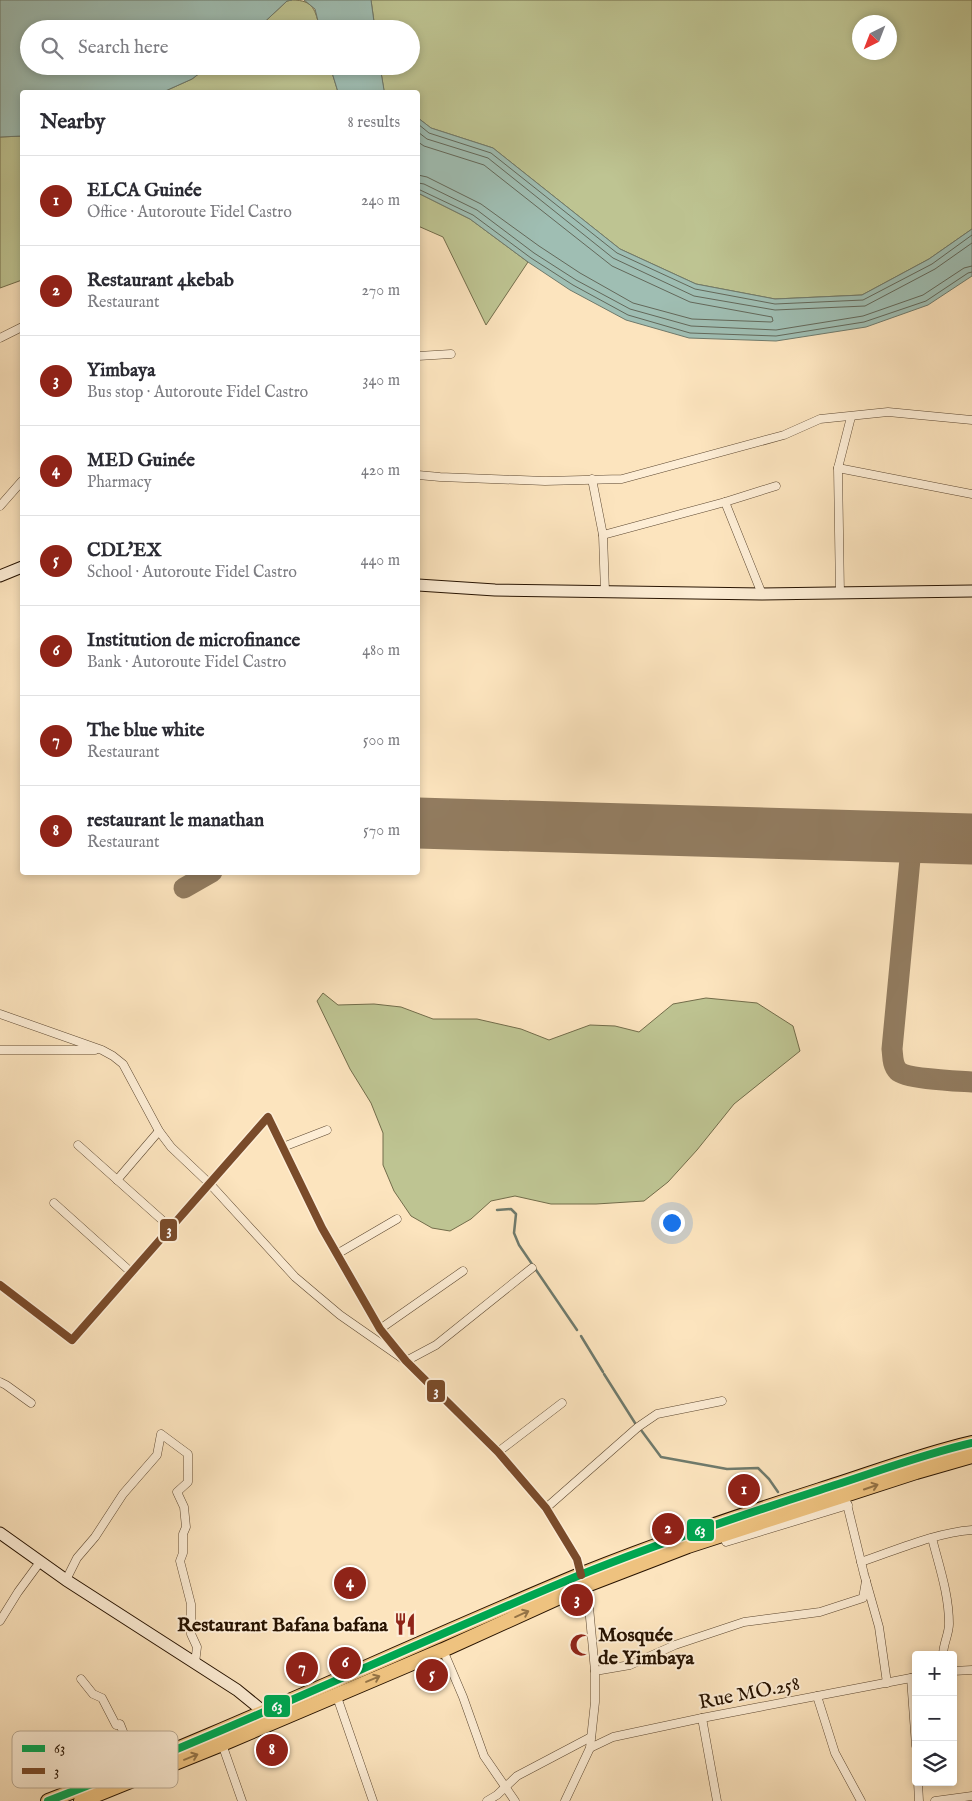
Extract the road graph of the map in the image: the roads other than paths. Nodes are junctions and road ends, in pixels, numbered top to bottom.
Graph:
1 (20, 328) edge
2 (0, 338) edge
3 (451, 354) dead end
4 (420, 356) edge
5 (851, 417) junction
6 (972, 420) edge
7 (838, 468) junction
8 (420, 475) edge
9 (592, 479) junction
10 (20, 483) edge
11 (776, 486) dead end
12 (972, 494) edge
13 (725, 502) junction
14 (0, 506) edge
15 (603, 535) junction
16 (20, 568) edge
17 (0, 576) edge
18 (420, 585) edge
19 (972, 591) edge
20 (605, 592) junction
21 (762, 594) junction
22 (840, 594) junction
23 (0, 1014) edge
24 (0, 1050) edge
25 (102, 1050) junction
26 (327, 1130) dead end
27 (159, 1131) junction
28 (78, 1145) dead end
29 (283, 1147) junction
30 (117, 1180) junction
31 (210, 1184) junction
32 (54, 1203) dead end
33 (396, 1219) dead end
34 (171, 1228) junction
35 (337, 1254) junction
36 (532, 1268) dead end
37 (463, 1271) dead end
38 (132, 1272) junction
39 (0, 1285) edge
40 (380, 1329) junction
41 (406, 1361) junction
42 (0, 1382) edge
43 (722, 1401) dead end
44 (31, 1403) dead end
45 (562, 1403) dead end
46 (972, 1443) edge
47 (498, 1452) junction
48 (972, 1456) edge
49 (846, 1500) junction
50 (546, 1508) junction
51 (972, 1530) edge
52 (0, 1533) edge
53 (932, 1538) junction
54 (726, 1542) dead end
55 (40, 1562) junction
56 (861, 1562) junction
57 (66, 1580) junction
58 (582, 1580) junction
59 (866, 1581) junction
60 (0, 1621) edge
61 (443, 1650) junction
62 (944, 1651) edge
63 (195, 1663) junction
64 (972, 1670) edge
65 (595, 1671) junction
66 (957, 1672) edge
67 (912, 1678) edge
68 (81, 1679) dead end
69 (887, 1683) junction
70 (336, 1694) junction
71 (816, 1696) junction
72 (915, 1696) edge
73 (264, 1712) junction
74 (702, 1718) junction
75 (123, 1731) edge
76 (591, 1737) junction
77 (916, 1741) edge
78 (222, 1744) junction
79 (590, 1748) junction
80 (178, 1749) edge
81 (178, 1762) edge
82 (506, 1786) junction
83 (918, 1786) edge
84 (82, 1788) edge
85 (113, 1788) edge
86 (972, 1796) edge
87 (48, 1801) edge
88 (81, 1801) edge
89 (242, 1801) edge
90 (373, 1801) edge
91 (487, 1801) edge
92 (515, 1801) edge
93 (566, 1801) edge
94 (717, 1801) edge
95 (861, 1801) edge
96 (919, 1801) edge
97 (935, 1801) edge

1 - 2 street
3 - 4 street
5 - 6 street
5 - 7 street
5 - 9 street
7 - 12 street
7 - 22 street
8 - 9 street
9 - 15 street
10 - 14 street
11 - 13 street
13 - 15 street
13 - 21 street
15 - 20 street
16 - 17 street
18 - 20 street
19 - 22 street
20 - 21 street
21 - 22 street
23 - 25 street
24 - 25 street
25 - 27 street
26 - 29 street
27 - 30 street
27 - 31 street
28 - 30 street
29 - 31 street
29 - 35 street
30 - 34 street
31 - 34 street
31 - 41 street
32 - 38 street
33 - 35 street
34 - 38 street
35 - 40 street
36 - 41 street
37 - 40 street
38 - 39 street
40 - 41 street
41 - 47 street
42 - 44 street
43 - 50 street
45 - 47 street
46 - 58 highway
47 - 50 street
49 -> 48 highway
49 - 54 street
49 - 56 street
49 - 58 highway
50 - 58 street
51 - 53 street
52 - 55 street
53 - 56 street
53 - 62 street
55 - 57 street
55 - 60 street
56 - 59 street
57 - 63 street
57 - 63 street
61 -> 58 highway
58 - 65 street
58 - 73 highway
59 - 65 street
59 - 69 street
70 -> 61 highway
61 - 82 street
63 - 73 street
64 - 66 street
65 - 76 street
67 - 69 street, Rue MO.258
68 - 75 street
69 - 71 street, Rue MO.258
70 - 78 highway
70 - 90 street
71 - 74 street, Rue MO.258
71 - 95 street
72 - 77 street
73 - 80 highway
74 - 79 street, Rue MO.258
74 - 94 street
76 - 79 street
76 - 82 street
81 -> 78 highway
78 - 89 street
79 - 93 street
82 - 91 street
82 - 92 street
83 - 96 street
84 - 87 highway
88 -> 85 highway
86 - 97 street

